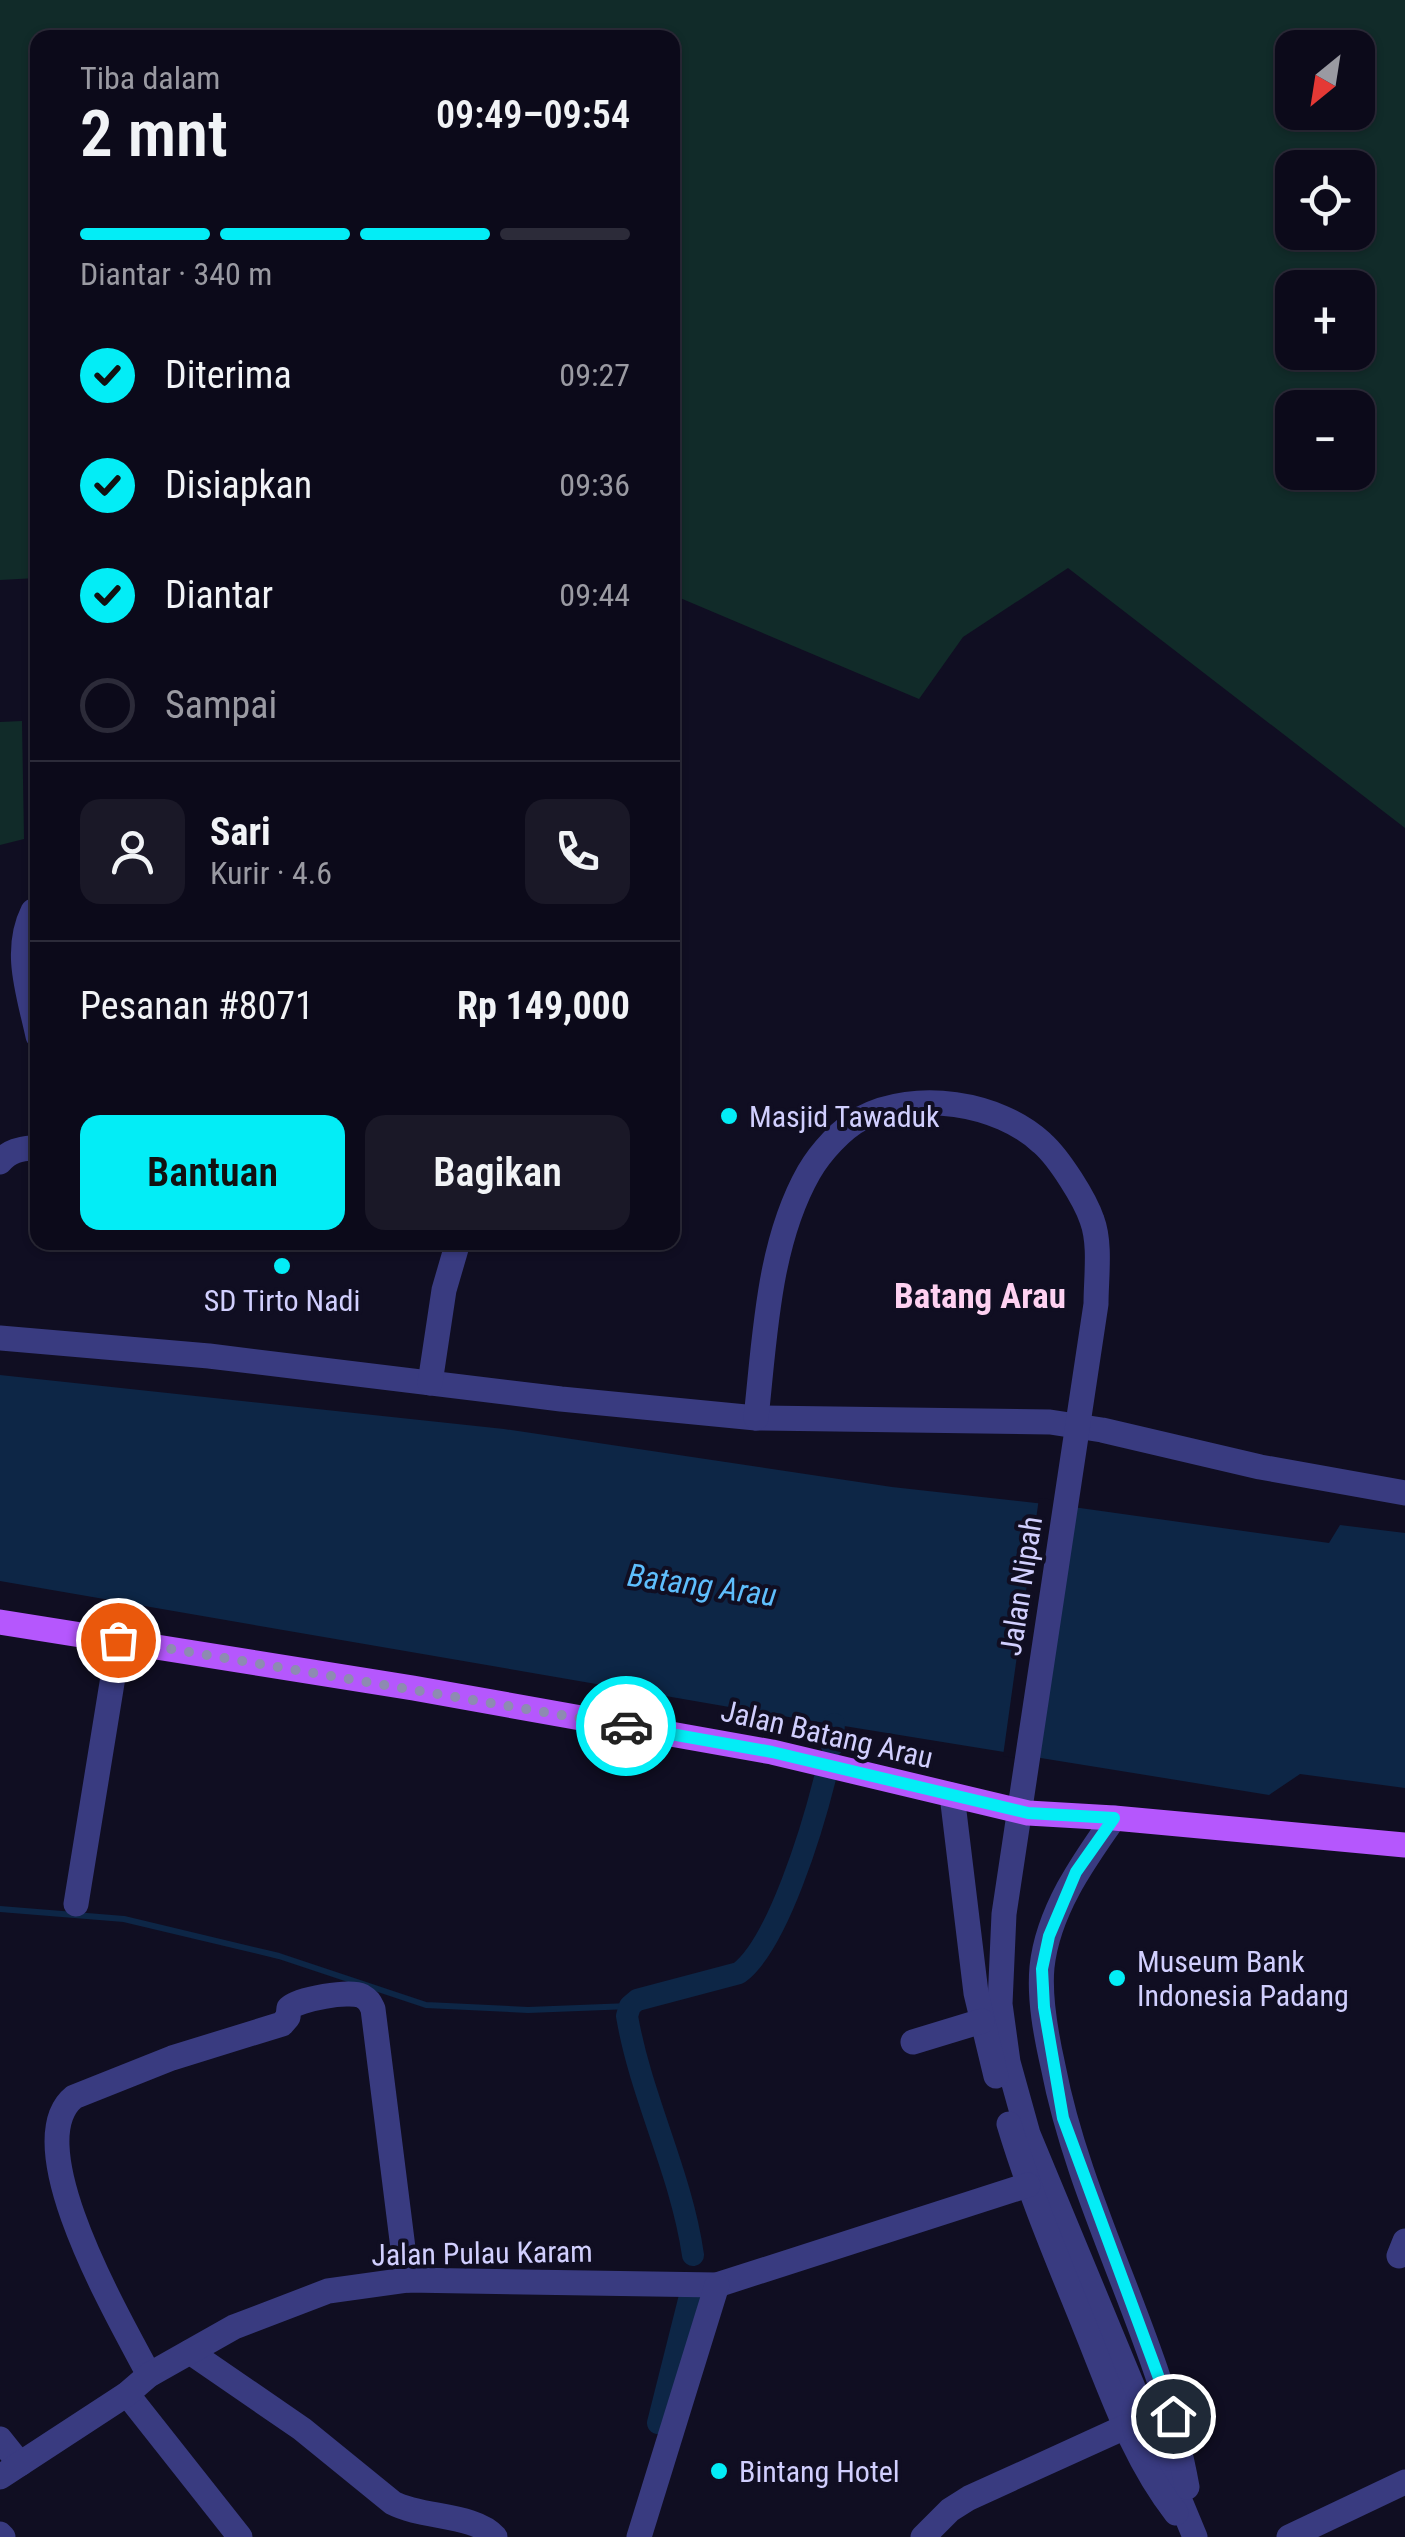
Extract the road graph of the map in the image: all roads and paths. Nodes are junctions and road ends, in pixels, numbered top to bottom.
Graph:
1 (30, 916) edge
2 (30, 995) edge
3 (30, 1148) edge
4 (0, 1162) edge
5 (456, 1250) edge
6 (0, 1338) edge
7 (430, 1383) junction
8 (756, 1418) junction
9 (1405, 1494) edge
10 (0, 1622) edge
11 (118, 1640) junction
12 (952, 1796) junction
13 (1114, 1818) junction
14 (1405, 1845) edge
15 (76, 1904) dead end
16 (982, 2021) junction
17 (913, 2042) dead end
18 (1028, 2186) junction
19 (408, 2280) junction
20 (717, 2285) junction
21 (190, 2352) junction
22 (150, 2375) junction
23 (127, 2394) junction
24 (1138, 2427) junction
25 (0, 2439) edge
26 (10, 2471) edge
27 (1405, 2482) edge
28 (240, 2537) edge
29 (495, 2537) edge
30 (639, 2537) edge
31 (924, 2537) edge
32 (1195, 2537) edge
33 (1288, 2537) edge

1 - 2 street
3 - 4 street
5 - 7 street
6 - 7 street
7 - 8 street
8 - 9 street
8 - 24 street, Jalan Nipah
10 - 11 main road, Jalan Batang Arau
11 - 12 main road, Jalan Batang Arau
11 - 15 street
12 - 13 main road, Jalan Batang Arau
12 - 16 street, Jalan Nipah
13 - 14 main road, Jalan Batang Arau
13 - 32 street, Jalan Nipah
16 - 17 street
16 - 18 street, Jalan Nipah
18 - 20 street, Jalan Pulau Karam
18 - 24 street, Jalan Nipah
19 - 20 street, Jalan Pulau Karam
19 - 21 street, Jalan Pulau Karam
19 - 22 street
20 - 30 street
21 - 22 street, Jalan Pulau Karam
21 - 29 street
22 - 23 street, Jalan Pulau Karam
23 - 26 street, Jalan Pulau Karam
23 - 28 street
24 - 31 street
24 - 32 street, Jalan Nipah
25 - 26 street
27 - 33 street

